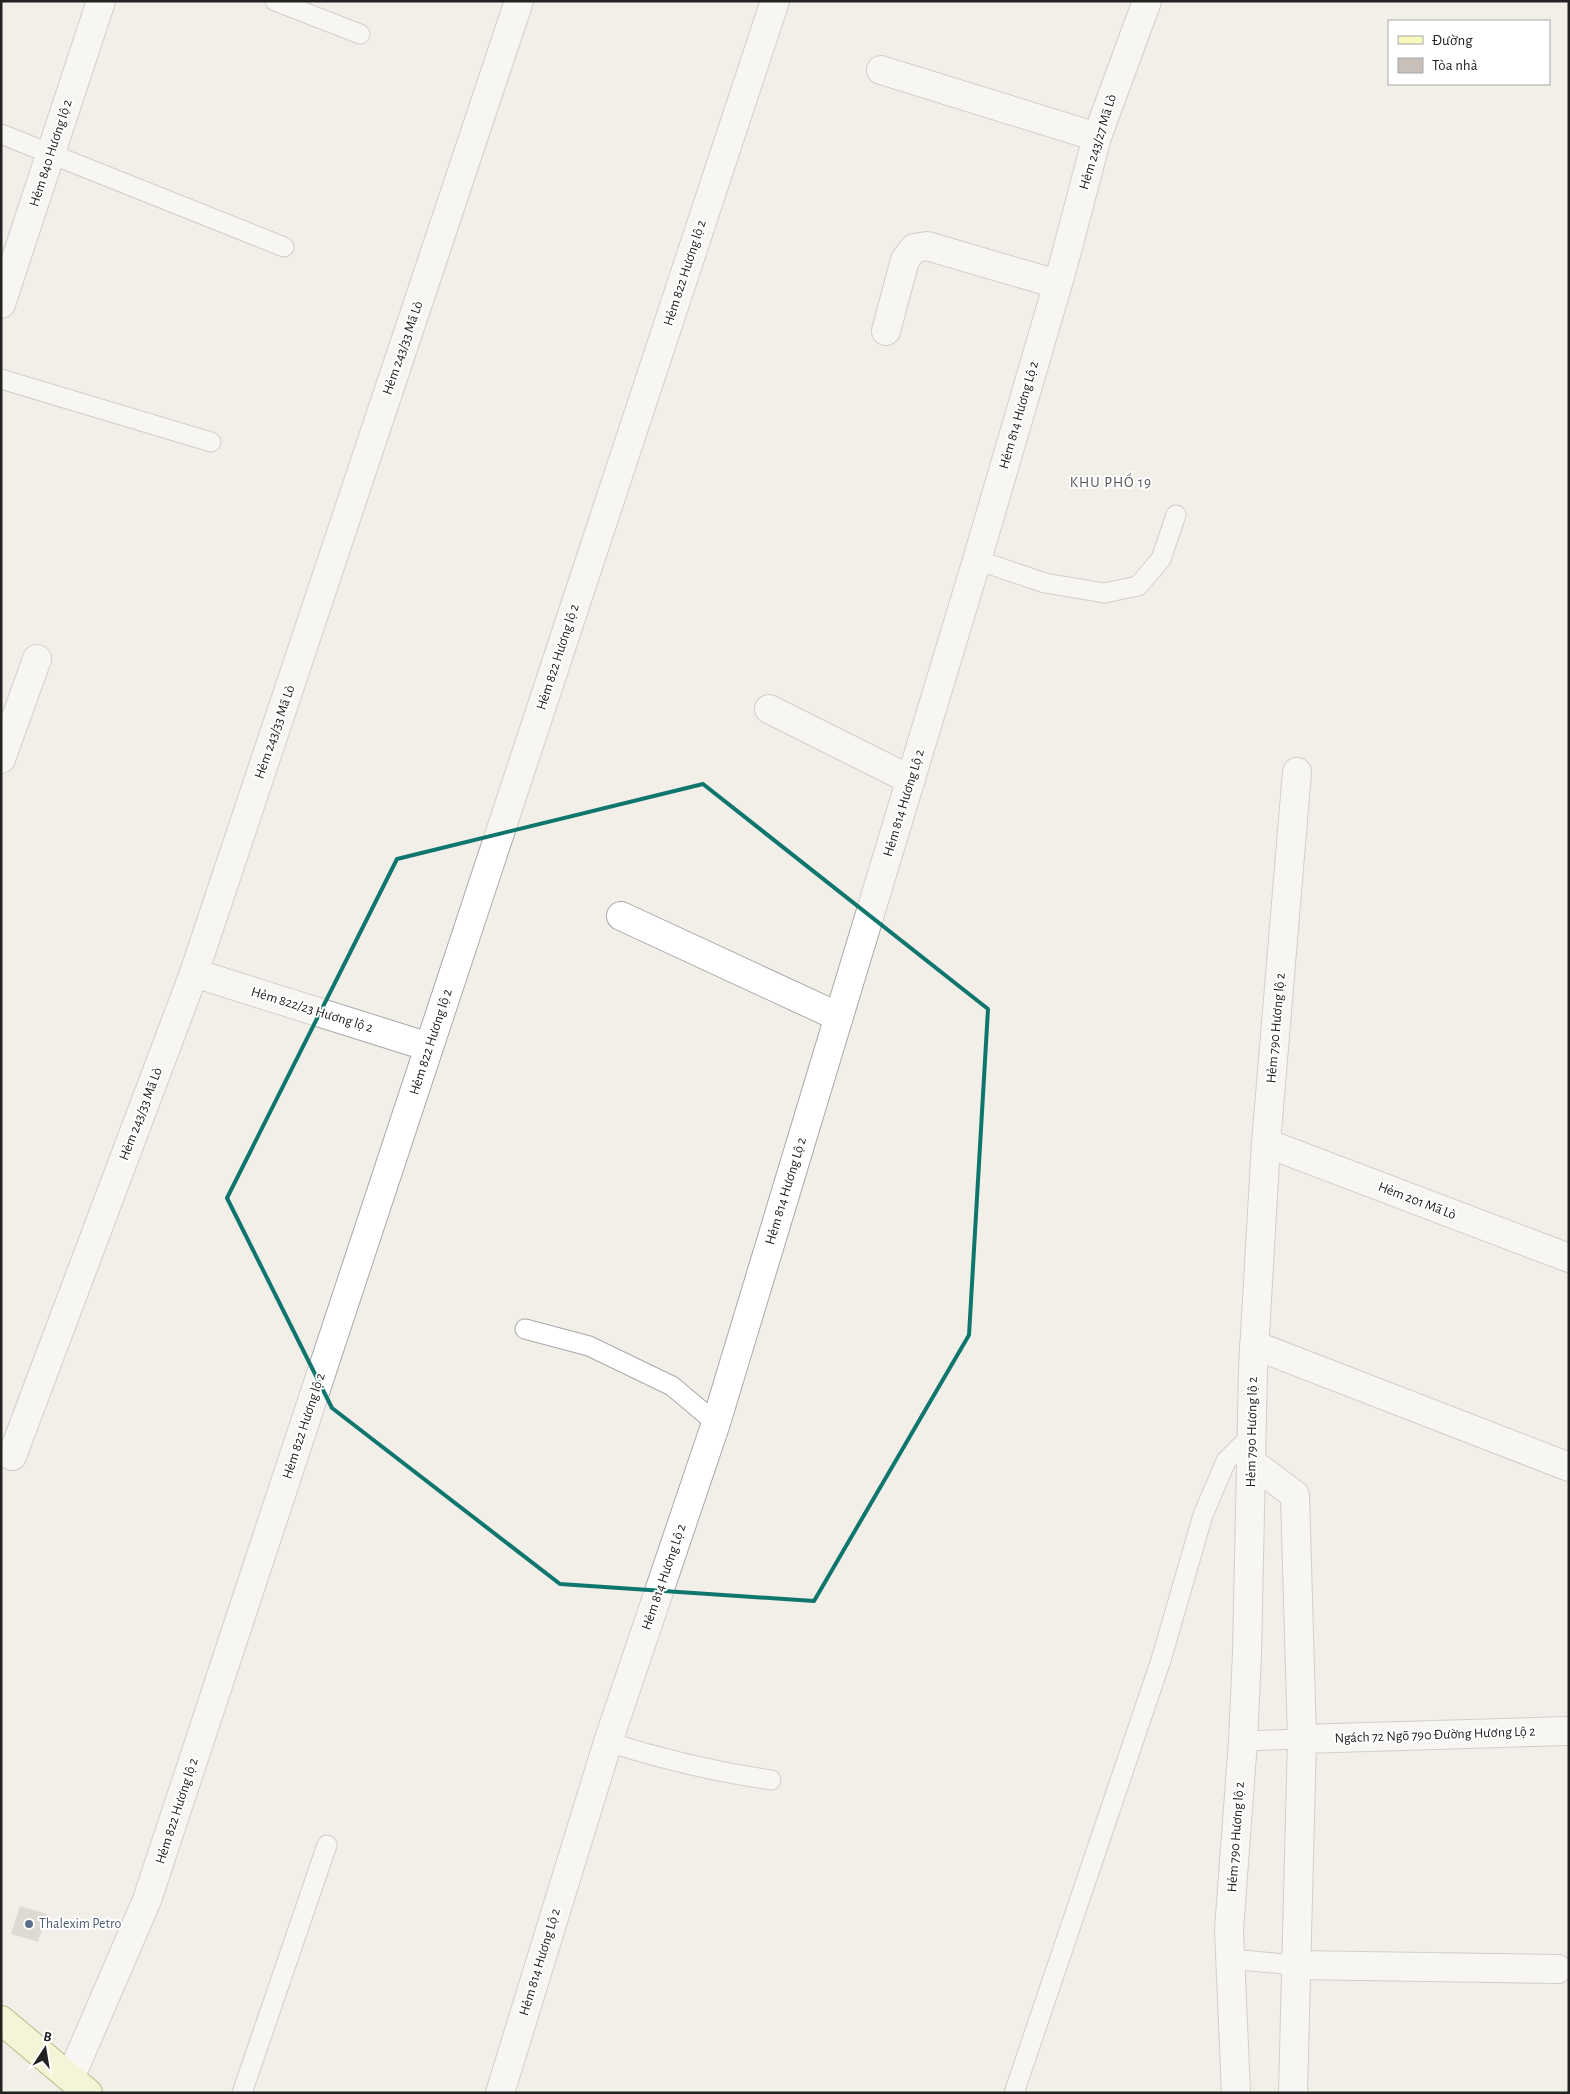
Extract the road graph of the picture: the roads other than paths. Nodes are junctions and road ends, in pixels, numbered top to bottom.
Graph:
1 (101, 1) edge
2 (275, 1) edge
3 (520, 1) edge
4 (775, 1) edge
5 (1140, 3) edge
6 (360, 34) dead end
7 (881, 70) dead end
8 (1, 134) edge
9 (1097, 137) junction
10 (51, 153) junction
11 (284, 247) dead end
12 (1057, 284) junction
13 (1, 304) edge
14 (886, 331) dead end
15 (1, 379) edge
16 (211, 442) dead end
17 (1176, 515) dead end
18 (977, 560) junction
19 (37, 658) dead end
20 (769, 709) dead end
21 (1, 759) edge
22 (1297, 772) dead end
23 (911, 780) junction
24 (621, 916) dead end
25 (194, 973) junction
26 (839, 1017) junction
27 (429, 1047) junction
28 (1266, 1143) junction
29 (1569, 1258) edge
30 (525, 1329) dead end
31 (1254, 1345) junction
32 (716, 1423) junction
33 (1251, 1449) junction
34 (12, 1456) dead end
35 (1569, 1466) edge
36 (1569, 1731) edge
37 (1302, 1739) junction
38 (1243, 1740) junction
39 (608, 1742) junction
40 (771, 1780) dead end
41 (327, 1845) dead end
42 (1231, 1959) junction
43 (1295, 1965) junction
44 (1558, 1969) dead end
45 (1, 2020) edge
46 (79, 2084) edge
47 (242, 2093) edge
48 (500, 2093) edge
49 (1014, 2093) edge
50 (1236, 2093) edge
51 (1293, 2093) edge

1 - 10 street, Hẻm 840 Hương lộ 2
2 - 6 lane
3 - 25 street, Hẻm 243/33 Mã Lò
4 - 27 street, Hẻm 822 Hương lộ 2
5 - 9 street, Hẻm 243/27 Mã Lò
7 - 9 street
8 - 10 lane
9 - 12 street, Hẻm 243/27 Mã Lò
10 - 11 lane
10 - 13 street, Hẻm 840 Hương lộ 2
12 - 14 street
12 - 18 street, Hẻm 814 Hương Lộ 2
15 - 16 lane
17 - 18 lane
18 - 23 street, Hẻm 814 Hương Lộ 2
19 - 21 street
20 - 23 street
22 - 28 street, Hẻm 790 Hương lộ 2
23 - 26 street, Hẻm 814 Hương Lộ 2
24 - 26 street
25 - 27 street, Hẻm 822/23 Hương lộ 2
25 - 34 street, Hẻm 243/33 Mã Lò
26 - 32 street, Hẻm 814 Hương Lộ 2
27 - 46 street, Hẻm 822 Hương lộ 2
28 - 29 street, Hẻm 201 Mã Lò
28 - 31 street, Hẻm 790 Hương lộ 2
30 - 32 lane
31 - 33 street, Hẻm 790 Hương lộ 2
31 - 35 street
32 - 39 street, Hẻm 814 Hương Lộ 2
33 - 37 street
33 - 38 street, Hẻm 790 Hương lộ 2
33 - 49 lane
36 - 37 street, Ngách 72 Ngõ 790 Đường Hương Lộ 2
37 - 38 lane
37 - 43 street
38 - 42 street, Hẻm 790 Hương lộ 2
39 - 40 lane
39 - 48 street, Hẻm 814 Hương Lộ 2
41 - 47 lane
42 - 43 lane
42 - 50 street, Hẻm 790 Hương lộ 2
43 - 44 street
43 - 51 street
45 - 46 main road

